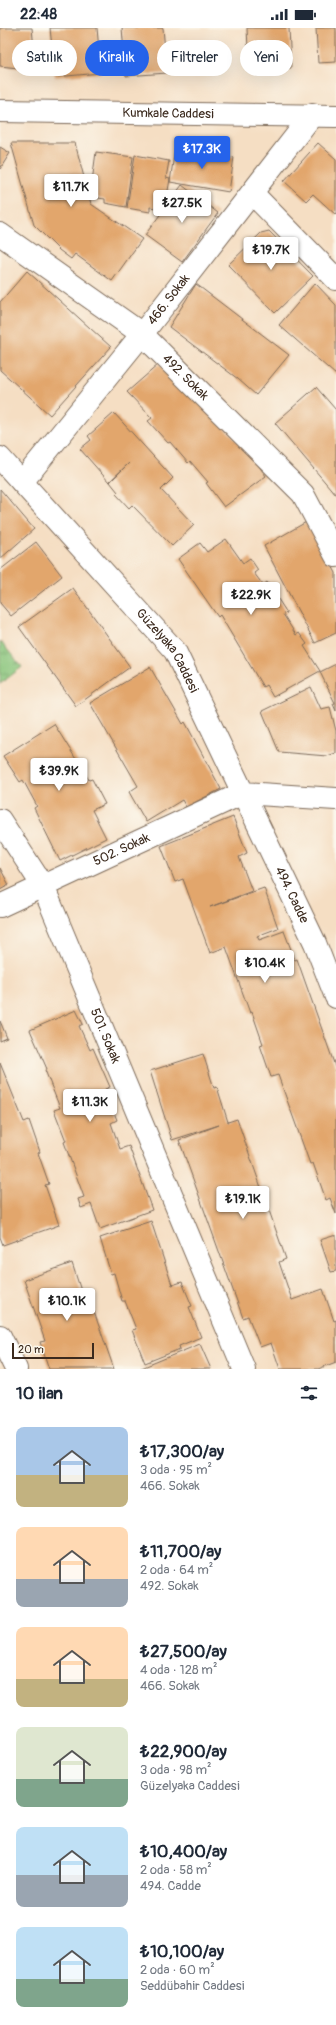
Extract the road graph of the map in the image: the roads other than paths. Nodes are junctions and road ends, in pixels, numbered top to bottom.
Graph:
1 (0, 111) edge
2 (313, 114) junction
3 (336, 116) edge
4 (252, 193) junction
5 (0, 234) edge
6 (336, 279) edge
7 (142, 334) junction
8 (0, 458) edge
9 (22, 482) junction
10 (336, 556) edge
11 (244, 793) junction
12 (336, 799) edge
13 (0, 820) edge
14 (43, 886) junction
15 (0, 906) edge
16 (336, 997) edge
17 (0, 1336) edge
18 (16, 1369) edge
19 (244, 1369) edge

1 - 2 street, Kumkale Caddesi
2 - 3 street, Kumkale Caddesi
2 - 4 street, 466. Sokak
4 - 6 street
4 - 7 street, 466. Sokak
5 - 7 street, 492. Sokak
7 - 9 street, 466. Sokak
7 - 10 street, 492. Sokak
8 - 9 street, Güzelyaka Caddesi
9 - 11 street, Güzelyaka Caddesi
11 - 12 street
11 - 14 street, 502. Sokak
11 - 16 street, 494. Cadde
13 - 14 street, 501. Sokak
14 - 15 street, 502. Sokak
14 - 19 street, 501. Sokak
17 - 18 street

